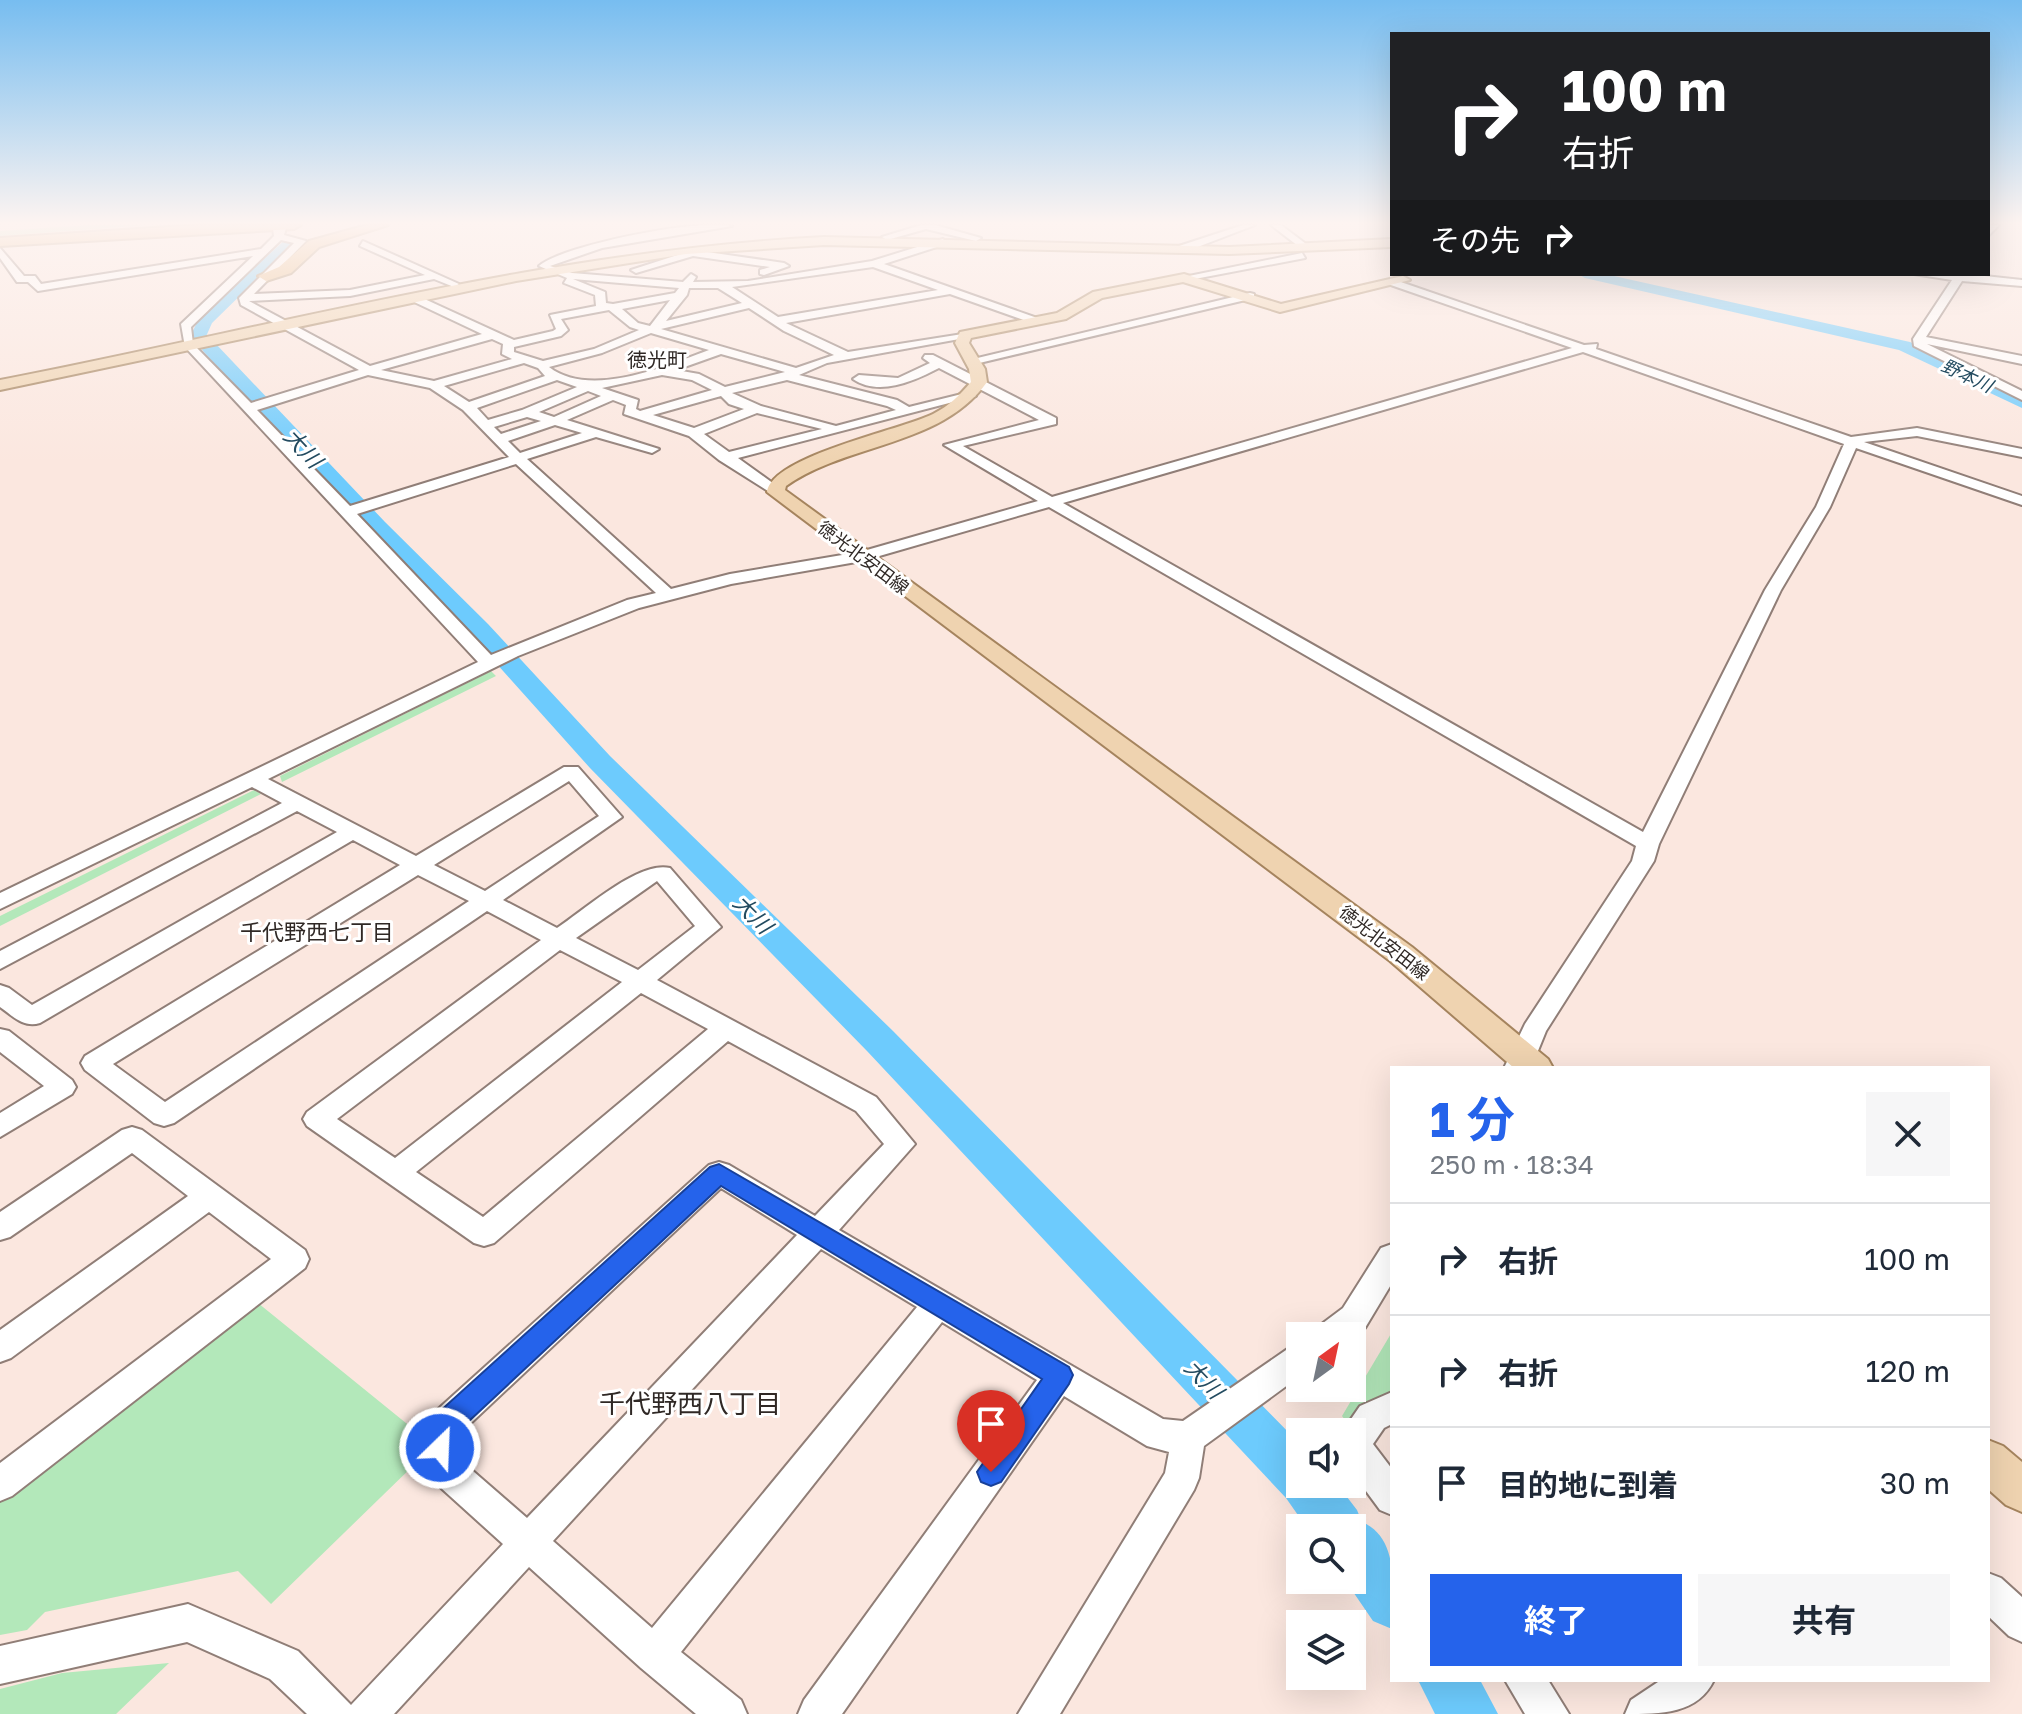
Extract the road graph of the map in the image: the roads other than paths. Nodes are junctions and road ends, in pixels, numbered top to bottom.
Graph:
1 (207, 305) edge
2 (246, 305) edge
3 (365, 305) edge
4 (379, 305) edge
5 (429, 305) edge
6 (601, 305) edge
7 (622, 305) edge
8 (671, 305) edge
9 (747, 305) edge
10 (752, 305) edge
11 (869, 305) edge
12 (990, 305) edge
13 (1082, 305) edge
14 (1220, 305) edge
15 (1272, 305) edge
16 (1293, 305) edge
17 (1466, 305) edge
18 (1941, 305) edge
19 (610, 307) junction
20 (776, 321) junction
21 (1036, 321) junction
22 (284, 324) junction
23 (655, 328) junction
24 (493, 335) junction
25 (965, 335) junction
26 (1919, 339) junction
27 (190, 344) junction
28 (513, 344) junction
29 (905, 346) junction
30 (1588, 347) junction
31 (718, 351) junction
32 (593, 353) junction
33 (847, 356) junction
34 (527, 359) junction
35 (616, 359) dead end
36 (2022, 360) edge
37 (939, 363) junction
38 (542, 365) junction
39 (635, 365) dead end
40 (659, 371) junction
41 (372, 372) junction
42 (797, 372) junction
43 (678, 374) junction
44 (556, 376) junction
45 (973, 380) junction
46 (0, 382) edge
47 (434, 385) junction
48 (885, 385) junction
49 (592, 386) junction
50 (723, 391) junction
51 (860, 394) junction
52 (614, 396) junction
53 (2022, 396) edge
54 (468, 407) junction
55 (252, 408) junction
56 (756, 409) junction
57 (907, 411) junction
58 (527, 413) junction
59 (639, 415) junction
60 (555, 421) junction
61 (485, 425) junction
62 (835, 430) junction
63 (597, 433) junction
64 (694, 433) junction
65 (499, 439) junction
66 (1856, 440) junction
67 (652, 449) dead end
68 (2022, 453) edge
69 (724, 457) junction
70 (517, 458) junction
71 (776, 492) junction
72 (2022, 494) edge
73 (2022, 501) edge
74 (1049, 503) junction
75 (358, 509) junction
76 (862, 556) junction
77 (667, 594) junction
78 (499, 658) junction
79 (252, 779) junction
80 (297, 803) junction
81 (352, 832) junction
82 (1648, 844) junction
83 (417, 866) junction
84 (0, 902) edge
85 (486, 902) junction
86 (558, 939) junction
87 (0, 961) edge
88 (639, 981) junction
89 (0, 994) edge
90 (726, 1028) junction
91 (0, 1038) edge
92 (1526, 1064) edge
93 (0, 1126) edge
94 (397, 1172) junction
95 (208, 1197) junction
96 (0, 1228) edge
97 (820, 1231) junction
98 (1390, 1260) edge
99 (939, 1303) junction
100 (1349, 1322) edge
101 (0, 1348) edge
102 (1286, 1368) edge
103 (1060, 1375) junction
104 (1390, 1408) edge
105 (1200, 1430) junction
106 (0, 1484) edge
107 (1390, 1495) edge
108 (527, 1541) junction
109 (1990, 1593) edge
110 (2022, 1623) edge
111 (654, 1655) junction
112 (0, 1665) edge
113 (1525, 1682) edge
114 (1692, 1682) edge
115 (335, 1714) edge
116 (367, 1714) edge
117 (727, 1714) edge
118 (818, 1714) edge
119 (1038, 1714) edge
120 (1549, 1714) edge
121 (1645, 1714) edge

1 - 27 street
2 - 22 street
3 - 22 main road
4 - 22 main road
5 - 24 street
6 - 19 street
7 - 19 street
8 - 23 street
9 - 23 street
10 - 20 street
11 - 20 street
12 - 21 street
13 - 21 main road
14 - 45 street
15 - 16 main road
17 - 30 street
18 - 26 street
19 - 23 street
19 - 28 street
20 - 33 street
21 - 25 main road
22 - 27 main road
22 - 41 street
23 - 31 street
23 - 32 street
24 - 28 street
24 - 41 street
25 - 29 street
25 - 45 main road
26 - 36 street
26 - 53 street
27 - 46 main road
27 - 55 street
28 - 34 street
29 - 33 street
29 - 37 street
30 - 66 street
30 - 74 street
31 - 40 street
31 - 42 street
32 - 35 street
32 - 38 street
33 - 42 street
34 - 38 street
34 - 47 street
37 - 45 street
37 - 48 street
38 - 44 street
39 - 40 street
40 - 43 street
40 - 49 street
41 - 47 street
41 - 55 street
42 - 48 street
42 - 50 street
42 - 51 street
43 - 50 street
43 - 52 street
44 - 49 street
44 - 54 street
45 - 57 street
45 - 71 main road
45 - 74 street
47 - 54 street
48 - 51 street
49 - 52 street
49 - 58 street
50 - 56 street
50 - 59 street
51 - 57 street
52 - 59 street
52 - 60 street
54 - 61 street
55 - 75 street
56 - 62 street
56 - 64 street
57 - 62 street
58 - 60 street
58 - 61 street
59 - 64 street
60 - 63 street
60 - 65 street
61 - 65 street
62 - 69 street
63 - 67 street
63 - 70 street
64 - 69 street
65 - 70 street
66 - 68 street
66 - 72 street
66 - 73 street
66 - 82 street
69 - 71 street
70 - 75 street
70 - 77 street
71 - 76 main road, 徳光北安田線
74 - 76 street
74 - 82 street
75 - 78 street
76 - 77 street
76 - 92 main road, 徳光北安田線
77 - 78 street
78 - 79 street
79 - 80 street
79 - 84 street
80 - 81 street
80 - 87 street
81 - 83 street
81 - 89 street
82 - 92 street
83 - 85 street
83 - 85 street
83 - 85 street
85 - 86 street
86 - 88 street
86 - 88 street
86 - 94 street
88 - 90 street
88 - 94 street
90 - 94 street
90 - 97 street
91 - 93 street
95 - 96 street
95 - 101 street
95 - 106 street
97 - 99 street
97 - 108 street
97 - 108 street
98 - 100 street
99 - 103 street
99 - 111 street
102 - 105 street
103 - 105 street
103 - 118 street
104 - 107 street
105 - 119 street
108 - 111 street
108 - 116 street
109 - 110 street
111 - 117 street
112 - 115 street
113 - 120 street
114 - 121 street

